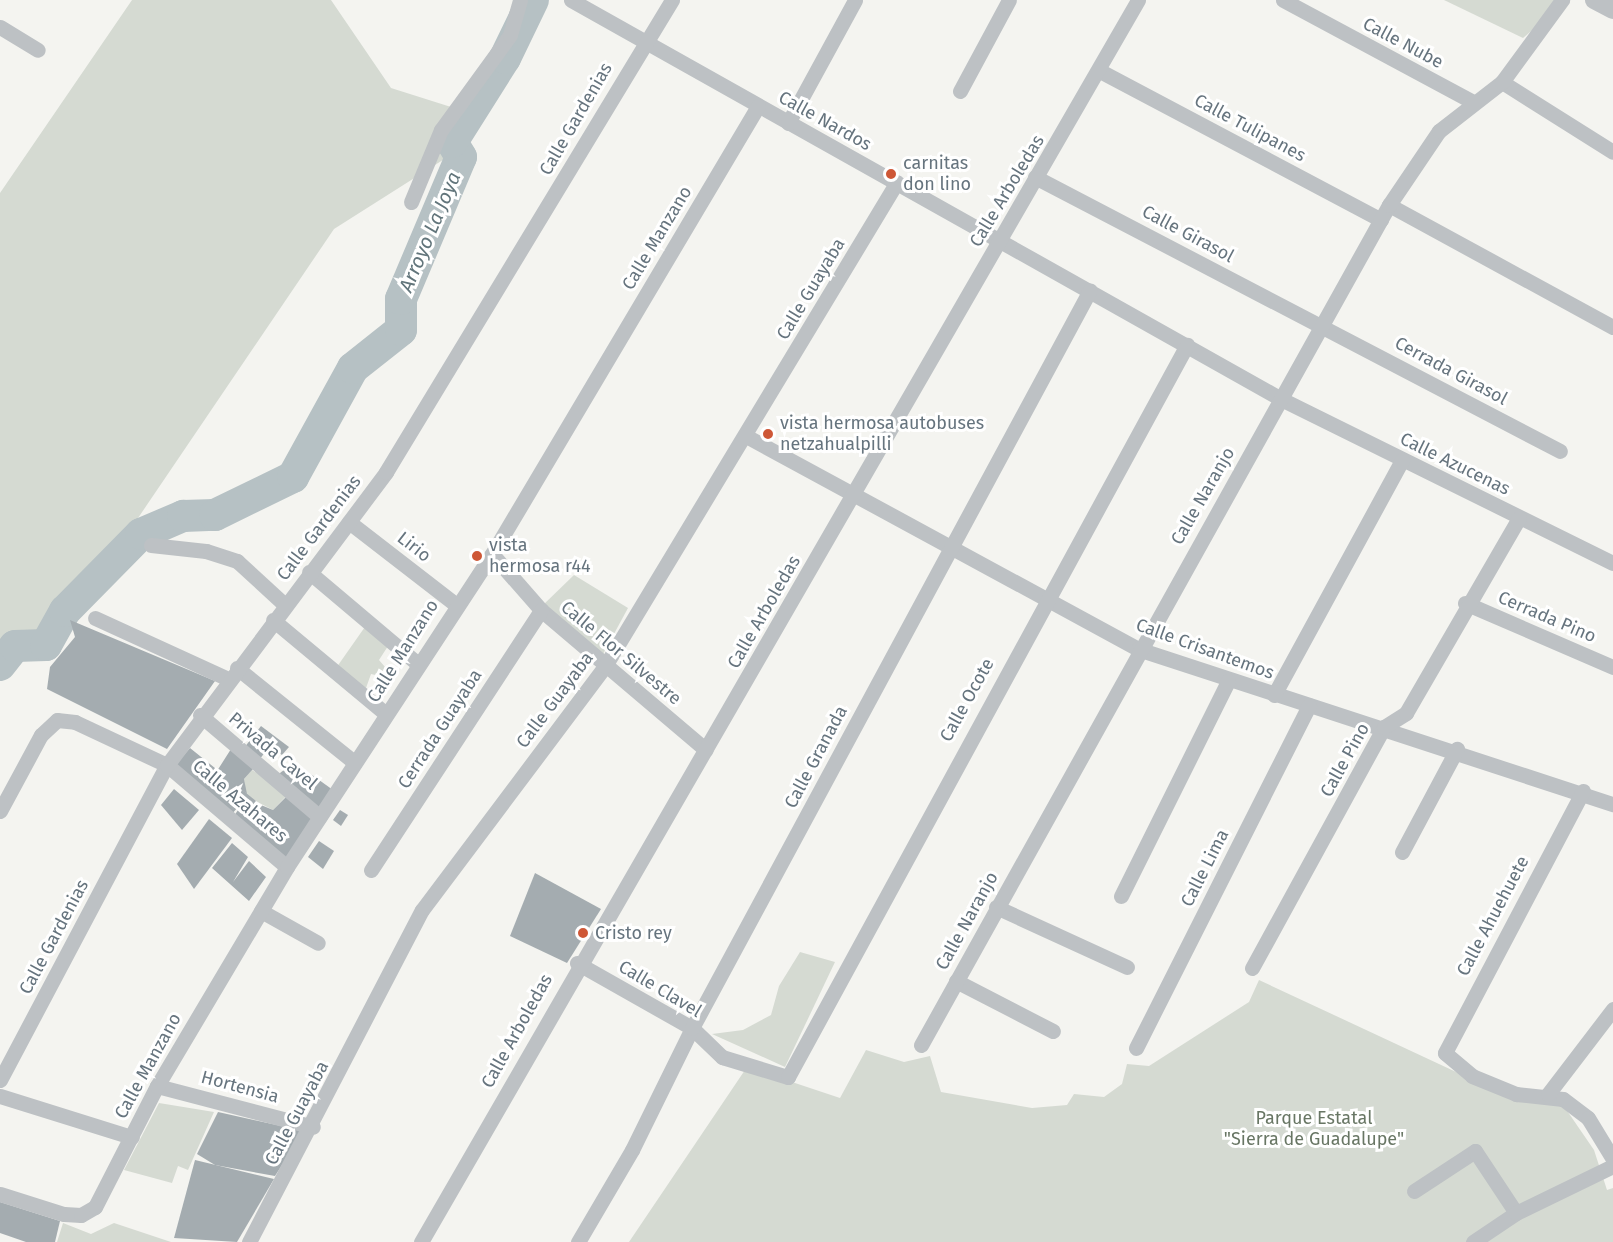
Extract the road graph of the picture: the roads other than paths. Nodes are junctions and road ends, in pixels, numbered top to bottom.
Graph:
1 (520, 0) edge
2 (571, 0) edge
3 (672, 0) edge
4 (855, 0) edge
5 (1009, 0) edge
6 (1138, 0) edge
7 (1283, 0) edge
8 (1562, 0) edge
9 (1594, 0) edge
10 (1613, 10) edge
11 (0, 27) edge
12 (642, 43) junction
13 (38, 50) dead end
14 (1100, 71) junction
15 (1502, 82) junction
16 (960, 92) dead end
17 (1473, 102) junction
18 (758, 106) junction
19 (788, 123) junction
20 (1613, 152) edge
21 (1035, 177) junction
22 (897, 182) junction
23 (411, 202) dead end
24 (1389, 205) junction
25 (1381, 220) junction
26 (1000, 239) junction
27 (1090, 290) junction
28 (1322, 326) junction
29 (1613, 327) edge
30 (1187, 345) junction
31 (1281, 399) junction
32 (746, 436) junction
33 (1560, 451) dead end
34 (1402, 460) junction
35 (854, 495) junction
36 (1519, 518) junction
37 (349, 522) junction
38 (151, 545) dead end
39 (950, 549) junction
40 (492, 554) junction
41 (1612, 560) edge
42 (309, 572) junction
43 (1046, 600) junction
44 (1465, 603) junction
45 (455, 604) junction
46 (285, 605) junction
47 (541, 610) junction
48 (95, 618) dead end
49 (273, 620) junction
50 (1138, 649) junction
51 (418, 664) junction
52 (606, 666) junction
53 (1613, 667) edge
54 (232, 674) junction
55 (1228, 681) junction
56 (1274, 695) junction
57 (1309, 705) junction
58 (386, 714) junction
59 (200, 715) junction
60 (1384, 728) junction
61 (1457, 749) junction
62 (706, 750) junction
63 (355, 763) junction
64 (167, 765) junction
65 (1583, 791) junction
66 (1613, 804) edge
67 (0, 811) edge
68 (320, 817) junction
69 (1402, 852) dead end
70 (287, 867) junction
71 (371, 870) dead end
72 (1121, 896) dead end
73 (996, 907) junction
74 (261, 911) junction
75 (318, 943) dead end
76 (577, 963) junction
77 (1127, 967) dead end
78 (1252, 968) dead end
79 (956, 981) junction
80 (1613, 1009) edge
81 (1608, 1022) edge
82 (692, 1028) junction
83 (1053, 1031) dead end
84 (921, 1045) dead end
85 (1136, 1048) dead end
86 (788, 1077) joint
87 (0, 1080) edge
88 (157, 1086) junction
89 (1548, 1094) junction
90 (0, 1096) edge
91 (313, 1127) junction
92 (132, 1137) junction
93 (1613, 1159) edge
94 (1613, 1166) edge
95 (1414, 1191) dead end
96 (0, 1194) edge
97 (1516, 1213) junction
98 (249, 1242) edge
99 (421, 1242) edge
100 (578, 1242) edge
101 (1473, 1242) edge

1 - 23 street
2 - 12 street, Calle Nardos
3 - 12 street, Calle Gardenias
4 - 19 street
5 - 16 street
6 - 14 street, Calle Arboledas
7 - 17 street, Calle Nube
8 - 15 street, Calle Naranjo
9 - 10 street
11 - 13 street
12 - 18 street, Calle Nardos
12 - 37 street, Calle Gardenias
14 - 21 street, Calle Arboledas
14 - 25 street, Calle Tulipanes
15 - 17 street, Calle Naranjo
15 - 20 street
17 - 24 street, Calle Naranjo
18 - 19 street, Calle Nardos
18 - 40 street, Calle Manzano
19 - 22 street, Calle Nardos
21 - 26 street, Calle Arboledas
21 - 28 street, Calle Girasol
22 - 26 street, Calle Nardos
22 - 32 street, Calle Guayaba
24 - 25 street, Calle Naranjo
24 - 29 street
25 - 28 street, Calle Naranjo
26 - 27 street, Calle Nardos
26 - 35 street, Calle Arboledas
27 - 30 street, Calle Nardos
27 - 39 street, Calle Granada
28 - 31 street, Calle Naranjo
28 - 33 street, Cerrada Girasol
30 - 31 street, Calle Nardos
30 - 43 street, Calle Ocote
31 - 34 street, Calle Azucenas
31 - 50 street, Calle Naranjo
32 - 35 street, Calle Crisantemos
32 - 52 street, Calle Guayaba
34 - 36 street, Calle Azucenas
34 - 56 street
35 - 39 street, Calle Crisantemos
35 - 62 street, Calle Arboledas
36 - 41 street, Calle Azucenas
36 - 44 street, Calle Pino
37 - 42 street, Calle Gardenias
37 - 45 street, Lirio
38 - 46 street
39 - 43 street, Calle Crisantemos
39 - 82 street, Calle Granada
40 - 45 street, Calle Manzano
40 - 47 street, Calle Flor Silvestre
42 - 46 street, Calle Gardenias
42 - 51 street
43 - 50 street, Calle Crisantemos
43 - 86 street, Calle Ocote
44 - 53 street, Cerrada Pino
44 - 60 street, Calle Pino
45 - 51 street, Calle Manzano
46 - 49 street, Calle Gardenias
47 - 52 street, Calle Flor Silvestre
47 - 71 street, Cerrada Guayaba
48 - 54 street
49 - 54 street, Calle Gardenias
49 - 58 street
50 - 55 street, Calle Crisantemos
50 - 73 street, Calle Naranjo
51 - 58 street, Calle Manzano
52 - 62 street, Calle Flor Silvestre
52 - 91 street, Calle Guayaba
54 - 59 street, Calle Gardenias
54 - 63 street
55 - 56 street, Calle Crisantemos
55 - 72 street
56 - 57 street, Calle Crisantemos
57 - 60 street, Calle Crisantemos
57 - 85 street, Calle Lima
58 - 63 street, Calle Manzano
59 - 64 street, Calle Gardenias
59 - 68 street, Privada Cavel
60 - 61 street, Calle Crisantemos
60 - 78 street, Calle Pino
61 - 65 street, Calle Crisantemos
61 - 69 street
62 - 76 street, Calle Arboledas
63 - 68 street, Calle Manzano
64 - 67 street, Calle Azahares
64 - 70 street, Calle Azahares
64 - 87 street, Calle Gardenias
65 - 66 street, Calle Crisantemos
65 - 89 street, Calle Ahuehuete
68 - 70 street, Calle Manzano
70 - 74 street, Calle Manzano
73 - 77 street
73 - 79 street, Calle Naranjo
74 - 75 street
74 - 88 street, Calle Manzano
76 - 82 street, Calle Clavel
76 - 99 street, Calle Arboledas
79 - 83 street
79 - 84 street, Calle Naranjo
80 - 81 street
81 - 89 street
82 - 86 street, Calle Clavel
82 - 100 street, Calle Granada
88 - 91 street, Hortensia
88 - 92 street, Calle Manzano
89 - 93 street
90 - 92 street
91 - 98 street, Calle Guayaba
92 - 96 street, Calle Manzano
94 - 97 street
95 - 97 street
97 - 101 street

